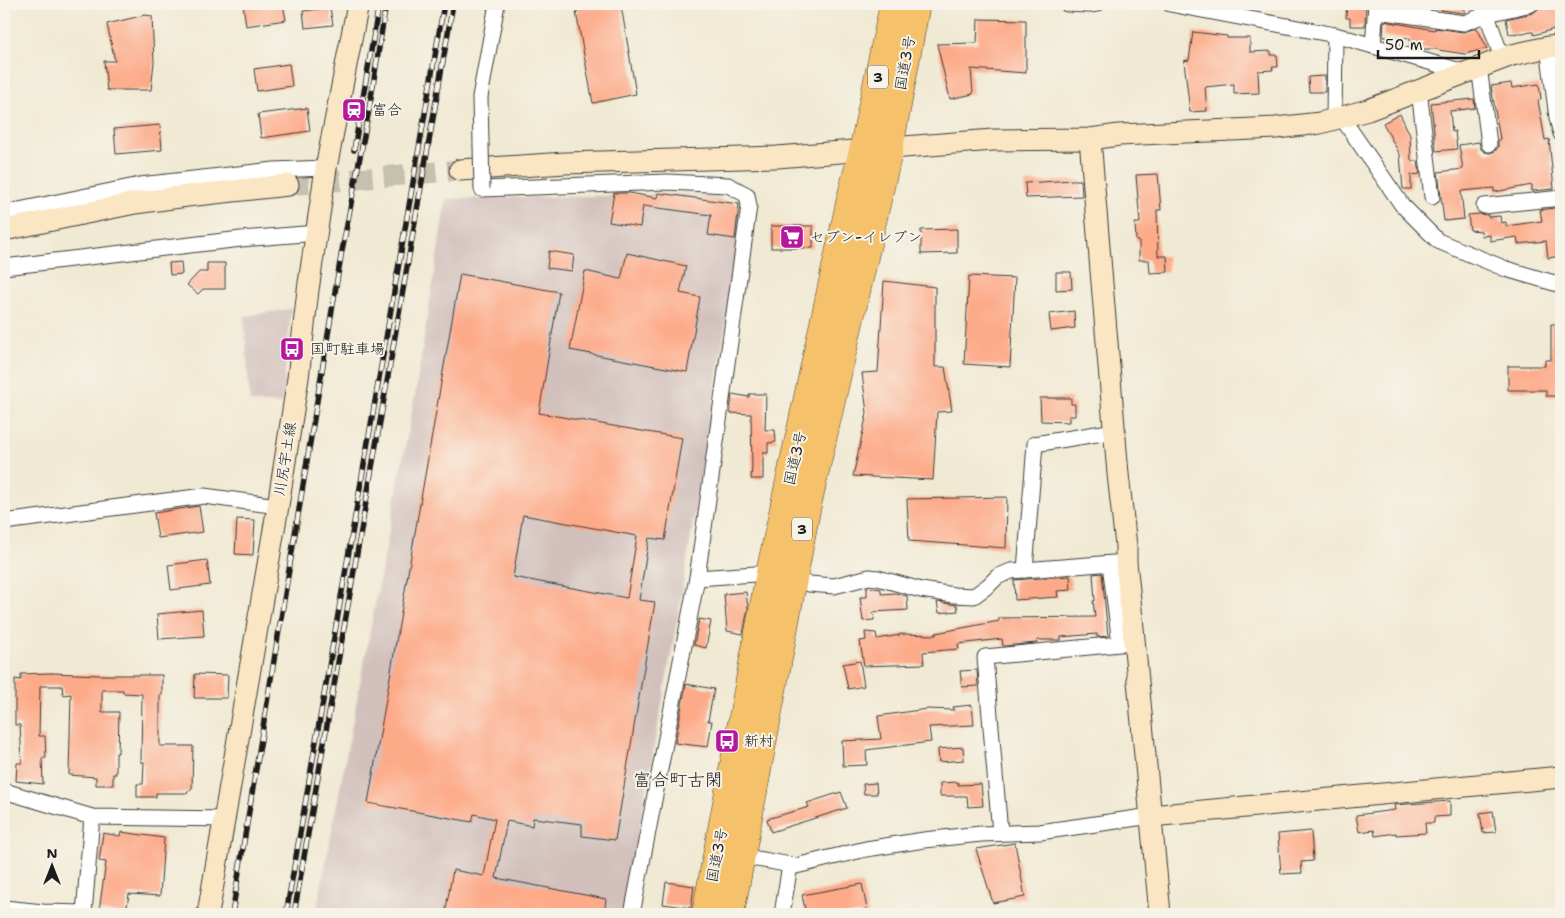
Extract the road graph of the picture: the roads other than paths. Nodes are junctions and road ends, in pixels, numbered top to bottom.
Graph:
1 (358, 4) edge
2 (497, 4) edge
3 (894, 4) edge
4 (916, 4) edge
5 (1067, 4) edge
6 (1097, 4) edge
7 (1170, 4) edge
8 (1530, 4) edge
9 (1376, 7) edge
10 (1485, 9) edge
11 (1335, 35) junction
12 (1373, 46) junction
13 (1555, 46) edge
14 (1502, 58) junction
15 (1472, 69) junction
16 (1419, 91) junction
17 (1338, 119) junction
18 (1561, 134) edge
19 (1090, 139) junction
20 (1489, 144) dead end
21 (890, 148) junction
22 (863, 151) junction
23 (326, 168) junction
24 (460, 170) tunnel mouth
25 (288, 186) tunnel mouth
26 (1432, 197) dead end
27 (1561, 198) edge
28 (1484, 206) dead end
29 (4, 213) edge
30 (4, 230) edge
31 (316, 233) junction
32 (4, 267) edge
33 (1561, 285) edge
34 (1115, 431) junction
35 (278, 506) junction
36 (4, 522) edge
37 (1118, 563) junction
38 (1025, 570) junction
39 (782, 575) junction
40 (697, 578) junction
41 (1561, 777) edge
42 (4, 791) edge
43 (1151, 816) junction
44 (92, 817) junction
45 (225, 819) junction
46 (1000, 833) junction
47 (741, 856) junction
48 (790, 865) junction
49 (4, 908) edge
50 (47, 913) edge
51 (208, 914) edge
52 (632, 914) edge
53 (706, 914) edge
54 (730, 914) edge
55 (782, 914) edge
56 (1160, 914) edge

1 - 23 street, 川尻宇土線
2 - 40 street, bridge
3 - 22 highway, 国道3号 / 3
4 - 21 highway, 国道3号 / 3
5 - 6 street
7 - 11 street
8 - 10 street
9 - 10 street
9 - 12 street
10 - 14 street
11 - 12 street
11 - 17 street
12 - 15 street
13 - 14 street
13 - 18 street
14 - 15 street
15 - 16 street
15 - 20 street
16 - 17 street
16 - 26 street
17 - 19 street
17 - 33 street
19 - 21 street
19 - 34 street
21 - 22 street
21 - 39 highway, 国道3号 / 3
22 - 24 street
22 - 39 highway, 国道3号 / 3
23 - 29 street
23 - 31 street, 川尻宇土線
25 - 30 street
27 - 28 street
31 - 32 street
31 - 35 street, 川尻宇土線
34 - 37 street
34 - 38 street
35 - 36 street
35 - 45 street, 川尻宇土線
37 - 38 street
37 - 43 street
37 - 46 street
38 - 39 street
39 - 40 street
39 - 47 highway, 国道3号 / 3
39 - 53 highway, 国道3号 / 3
40 - 52 street
41 - 43 street
42 - 44 street
43 - 46 street
43 - 56 street
44 - 45 street
44 - 50 street
45 - 51 street, 川尻宇土線
46 - 48 street
47 - 48 street
47 - 54 highway, 国道3号 / 3
48 - 55 street
49 - 50 street

